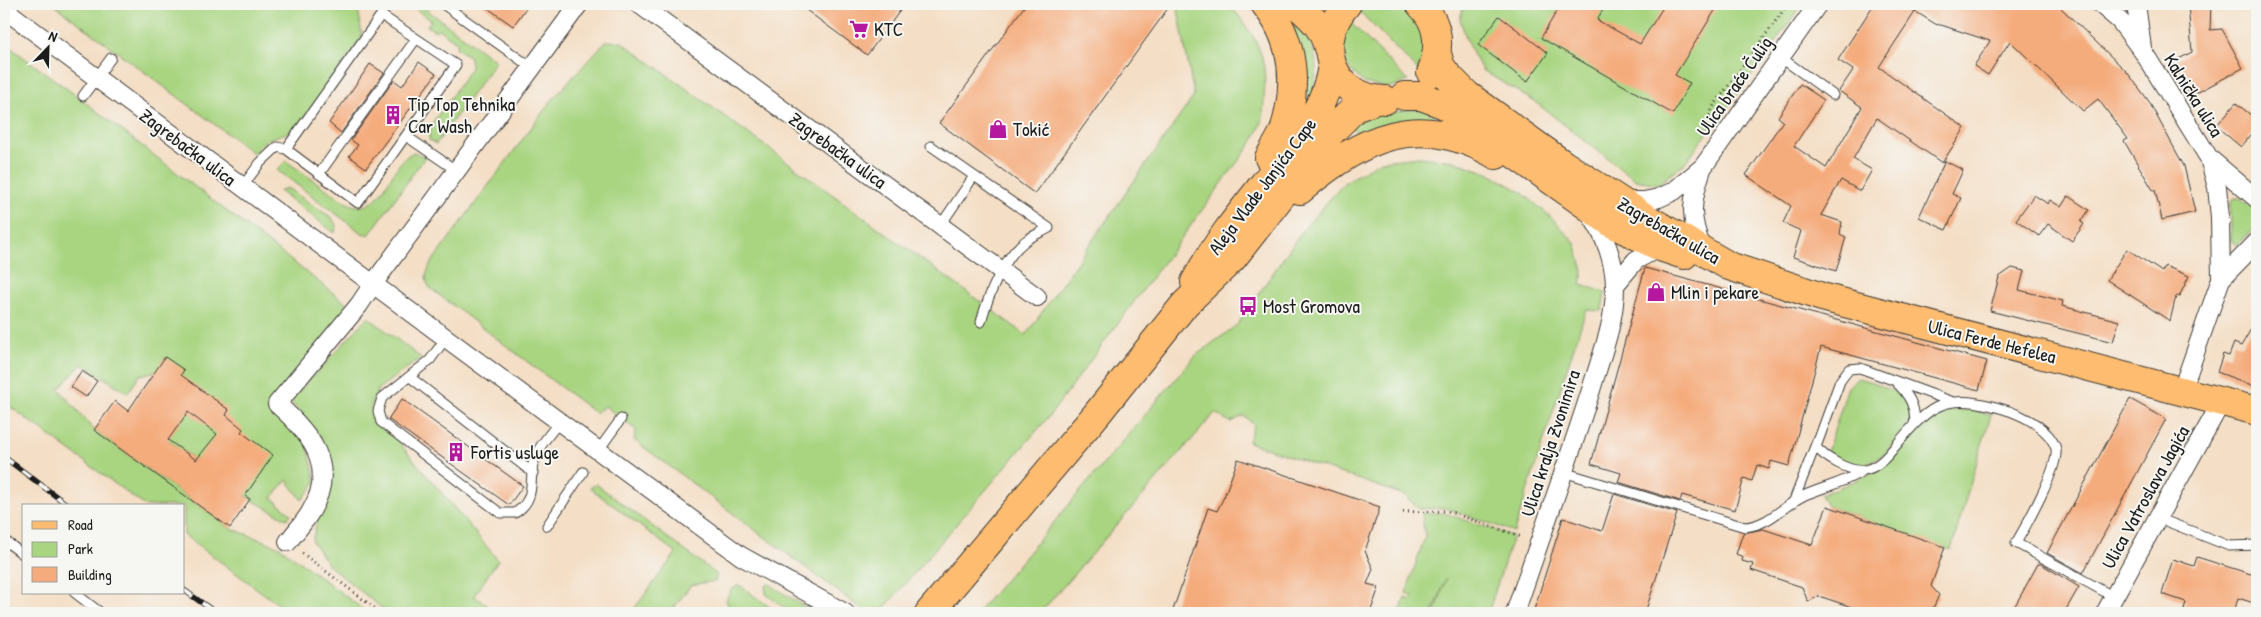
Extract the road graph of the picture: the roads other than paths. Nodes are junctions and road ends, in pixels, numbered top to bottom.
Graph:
1 (443, 4) edge
2 (580, 4) edge
3 (639, 4) edge
4 (1265, 4) edge
5 (1296, 4) edge
6 (1347, 4) edge
7 (1818, 4) edge
8 (2100, 4) edge
9 (2136, 4) edge
10 (4, 9) edge
11 (1430, 10) edge
12 (416, 39) junction
13 (2144, 53) junction
14 (1330, 57) junction
15 (1438, 57) junction
16 (111, 58) dead end
17 (1780, 58) junction
18 (532, 68) junction
19 (96, 78) junction
20 (1832, 95) dead end
21 (83, 96) dead end
22 (1404, 96) junction
23 (1376, 100) junction
24 (406, 136) junction
25 (931, 146) dead end
26 (286, 149) junction
27 (2209, 158) junction
28 (1703, 167) junction
29 (457, 171) junction
30 (319, 174) junction
31 (974, 176) junction
32 (1547, 177) junction
33 (242, 187) junction
34 (2257, 199) edge
35 (1616, 200) junction
36 (1581, 202) junction
37 (1270, 210) junction
38 (1242, 213) junction
39 (940, 226) junction
40 (2257, 242) edge
41 (1660, 247) junction
42 (1702, 248) junction
43 (1729, 266) junction
44 (1002, 271) junction
45 (2220, 279) junction
46 (373, 284) junction
47 (1615, 285) junction
48 (1037, 297) dead end
49 (1185, 304) junction
50 (981, 322) dead end
51 (446, 338) junction
52 (410, 377) junction
53 (1897, 382) junction
54 (2182, 390) junction
55 (2222, 401) junction
56 (1953, 402) junction
57 (2257, 411) edge
58 (621, 419) dead end
59 (560, 422) junction
60 (1914, 425) junction
61 (1817, 441) junction
62 (598, 450) junction
63 (1864, 470) junction
64 (583, 472) dead end
65 (1563, 472) junction
66 (533, 473) junction
67 (1793, 503) junction
68 (2158, 518) junction
69 (547, 526) dead end
70 (4, 540) edge
71 (288, 542) road end
72 (2257, 545) edge
73 (22, 554) edge
74 (76, 594) edge
75 (2114, 597) junction
76 (101, 613) edge
77 (844, 613) edge
78 (929, 613) edge
79 (1515, 613) edge
80 (2105, 613) edge

1 - 18 lane
2 - 18 street
3 - 39 street, Zagrebačka ulica
4 - 38 main road
5 - 14 main road
6 - 14 main road, Aleja Vlade Janjića Cape
7 - 17 street, Ulica braće Čulig
8 - 13 street, Kalnička ulica
9 - 13 street, Kalnička ulica
10 - 19 street, Zagrebačka ulica
11 - 15 main road
12 - 24 lane
12 - 26 lane
12 - 30 lane
13 - 27 street, Kalnička ulica
14 - 23 main road
14 - 38 main road, Aleja Vlade Janjića Cape
15 - 22 main road
15 - 35 main road, Zagrebačka ulica
16 - 19 lane
17 - 20 lane
17 - 28 street, Ulica braće Čulig
18 - 29 street
19 - 21 lane
19 - 33 street, Zagrebačka ulica
22 - 23 main road
22 - 32 main road, Zagrebačka ulica
23 - 37 main road, Aleja Vlade Janjića Cape
24 - 29 lane
24 - 30 lane
25 - 31 lane
26 - 30 lane
26 - 33 lane
27 - 34 street, Kalnička ulica
27 - 45 street, Kalnička ulica
28 - 35 street, Ulica braće Čulig
28 - 42 street, Ulica braće Čulig
29 - 46 street
31 - 39 lane
31 - 44 lane
32 - 36 main road, Zagrebačka ulica
32 - 37 main road
33 - 46 street, Zagrebačka ulica
35 - 42 main road, Zagrebačka ulica
36 - 41 main road, Zagrebačka ulica
36 - 47 street, Ulica kralja Zvonimira
37 - 49 main road, Aleja Vlade Janjića Cape
38 - 49 main road, Aleja Vlade Janjića Cape
39 - 44 street, Zagrebačka ulica
40 - 45 street, Kalnička ulica
41 - 43 main road, Zagrebačka ulica
41 - 47 street
42 - 43 main road, Zagrebačka ulica
43 - 54 main road, Ulica Ferde Hefelea
44 - 48 street, Zagrebačka ulica
44 - 50 lane
45 - 54 street, Kalnička ulica
46 - 51 street, Zagrebačka ulica
46 - 71 street
47 - 65 street, Ulica kralja Zvonimira
49 - 78 main road, Aleja Vlade Janjića Cape
51 - 52 lane
51 - 59 street, Zagrebačka ulica
52 - 66 lane
52 - 66 lane
53 - 56 lane
53 - 60 lane
53 - 61 lane
54 - 55 main road, Ulica Ferde Hefelea
55 - 57 main road, Ulica Ferde Hefelea
55 - 68 street, Ulica Vatroslava Jagića
56 - 60 lane
56 - 75 lane
58 - 62 lane
59 - 62 street, Zagrebačka ulica
59 - 66 lane
60 - 63 lane
61 - 63 lane
61 - 67 lane
62 - 77 street, Zagrebačka ulica
63 - 67 lane
64 - 69 lane
65 - 67 lane
65 - 79 street, Ulica kralja Zvonimira
68 - 72 lane
68 - 75 street, Ulica Vatroslava Jagića
70 - 73 lane
74 - 76 lane
75 - 80 street, Ulica Vatroslava Jagića

